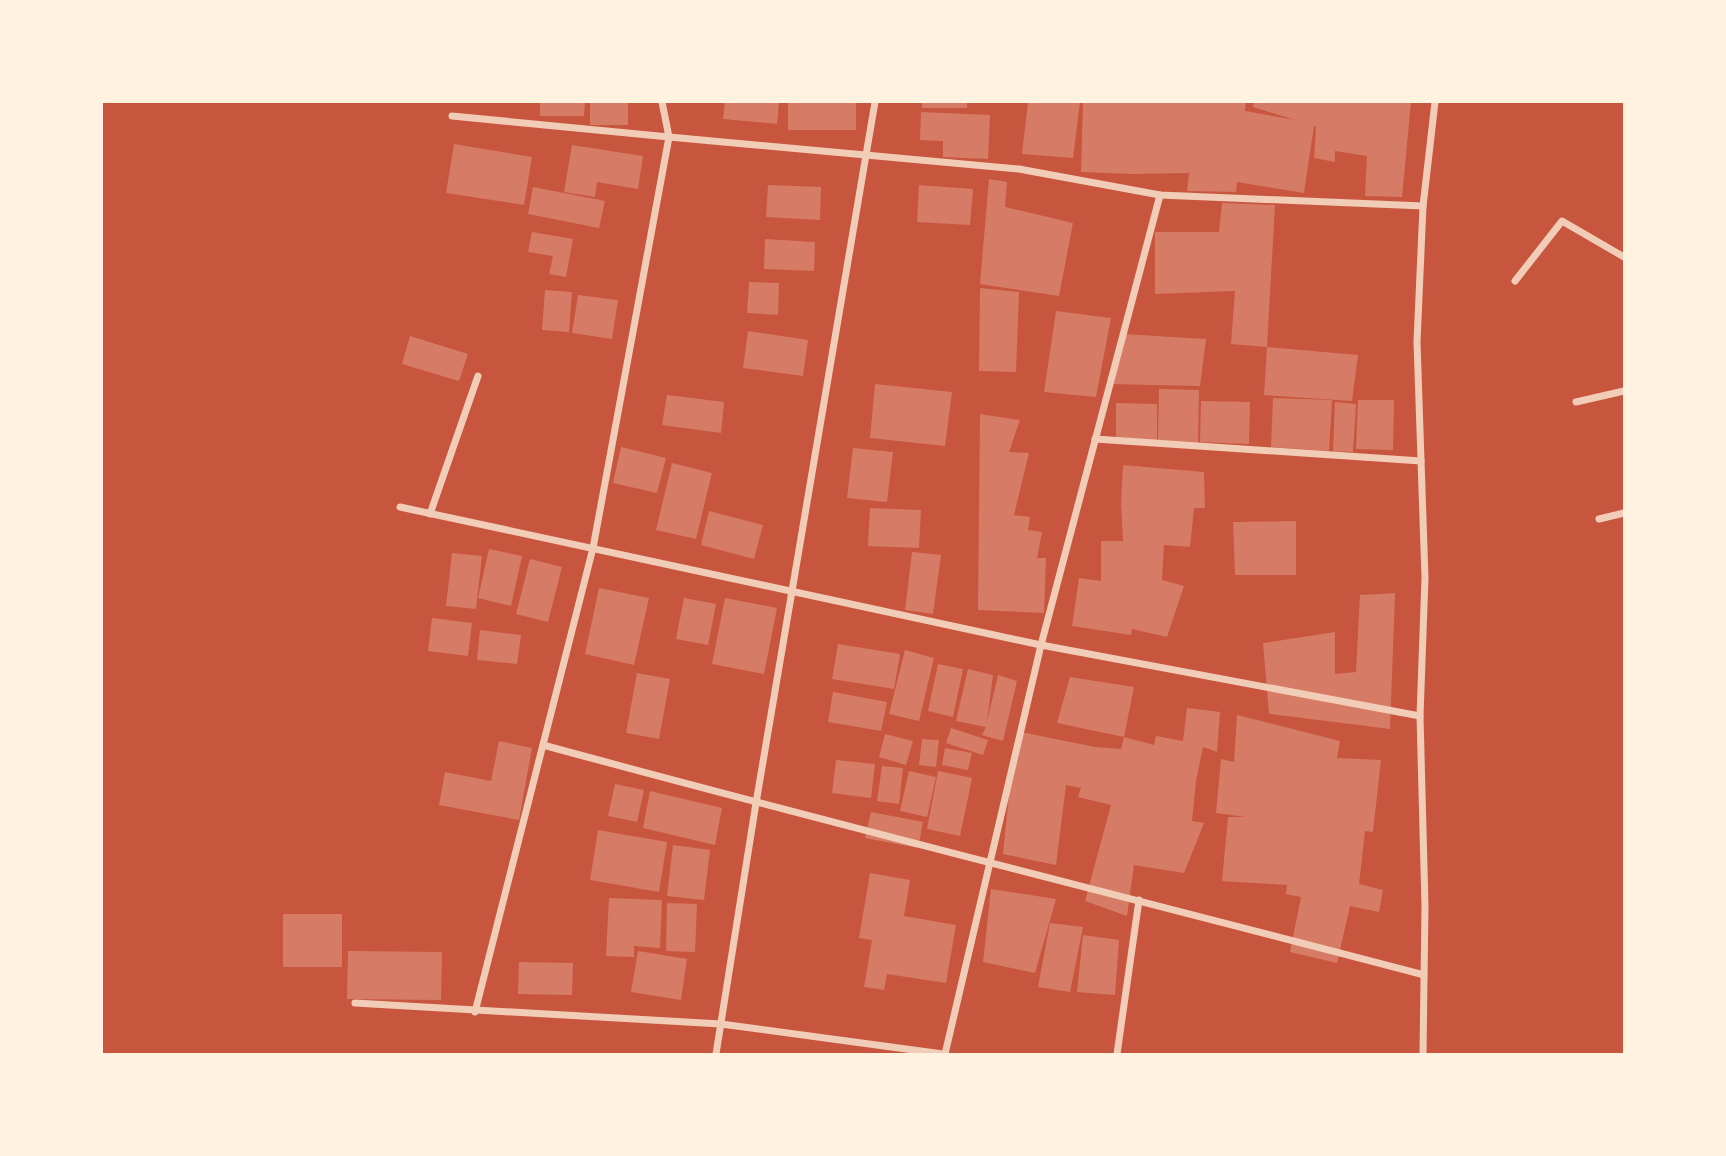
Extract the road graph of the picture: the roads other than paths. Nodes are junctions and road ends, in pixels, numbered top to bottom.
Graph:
1 (662, 102) edge
2 (874, 102) edge
3 (1435, 102) edge
4 (452, 116) dead end
5 (669, 137) junction
6 (866, 156) junction
7 (1160, 195) junction
8 (1423, 206) junction
9 (1625, 257) edge
10 (1515, 281) dead end
11 (478, 376) dead end
12 (1625, 391) edge
13 (1576, 402) dead end
14 (1095, 439) junction
15 (1421, 461) junction
16 (400, 507) dead end
17 (1625, 513) edge
18 (430, 514) junction
19 (1599, 519) dead end
20 (593, 548) junction
21 (793, 590) junction
22 (1041, 645) junction
23 (1420, 716) junction
24 (543, 745) junction
25 (756, 803) junction
26 (990, 861) junction
27 (1139, 900) junction
28 (1424, 975) junction
29 (355, 1003) dead end
30 (475, 1012) junction
31 (721, 1024) junction
32 (716, 1055) edge
33 (944, 1055) edge
34 (1117, 1055) edge
35 (1423, 1055) edge

1 - 5 street
2 - 6 street
3 - 8 street
4 - 5 street
5 - 6 street
5 - 20 street
6 - 7 street
6 - 21 street
7 - 8 street
7 - 14 street
8 - 15 street
9 - 10 street
11 - 18 street
12 - 13 street
14 - 15 street
14 - 22 street
15 - 23 street
16 - 18 street
17 - 19 street
18 - 20 street
20 - 21 street
20 - 24 street
21 - 22 street
21 - 25 street
22 - 23 street
22 - 26 street
23 - 28 street
24 - 25 street
24 - 30 street
25 - 26 street
25 - 31 street
26 - 27 street
26 - 33 street
27 - 28 street
27 - 34 street
28 - 35 street
29 - 30 street
30 - 31 street
31 - 32 street
31 - 33 street

